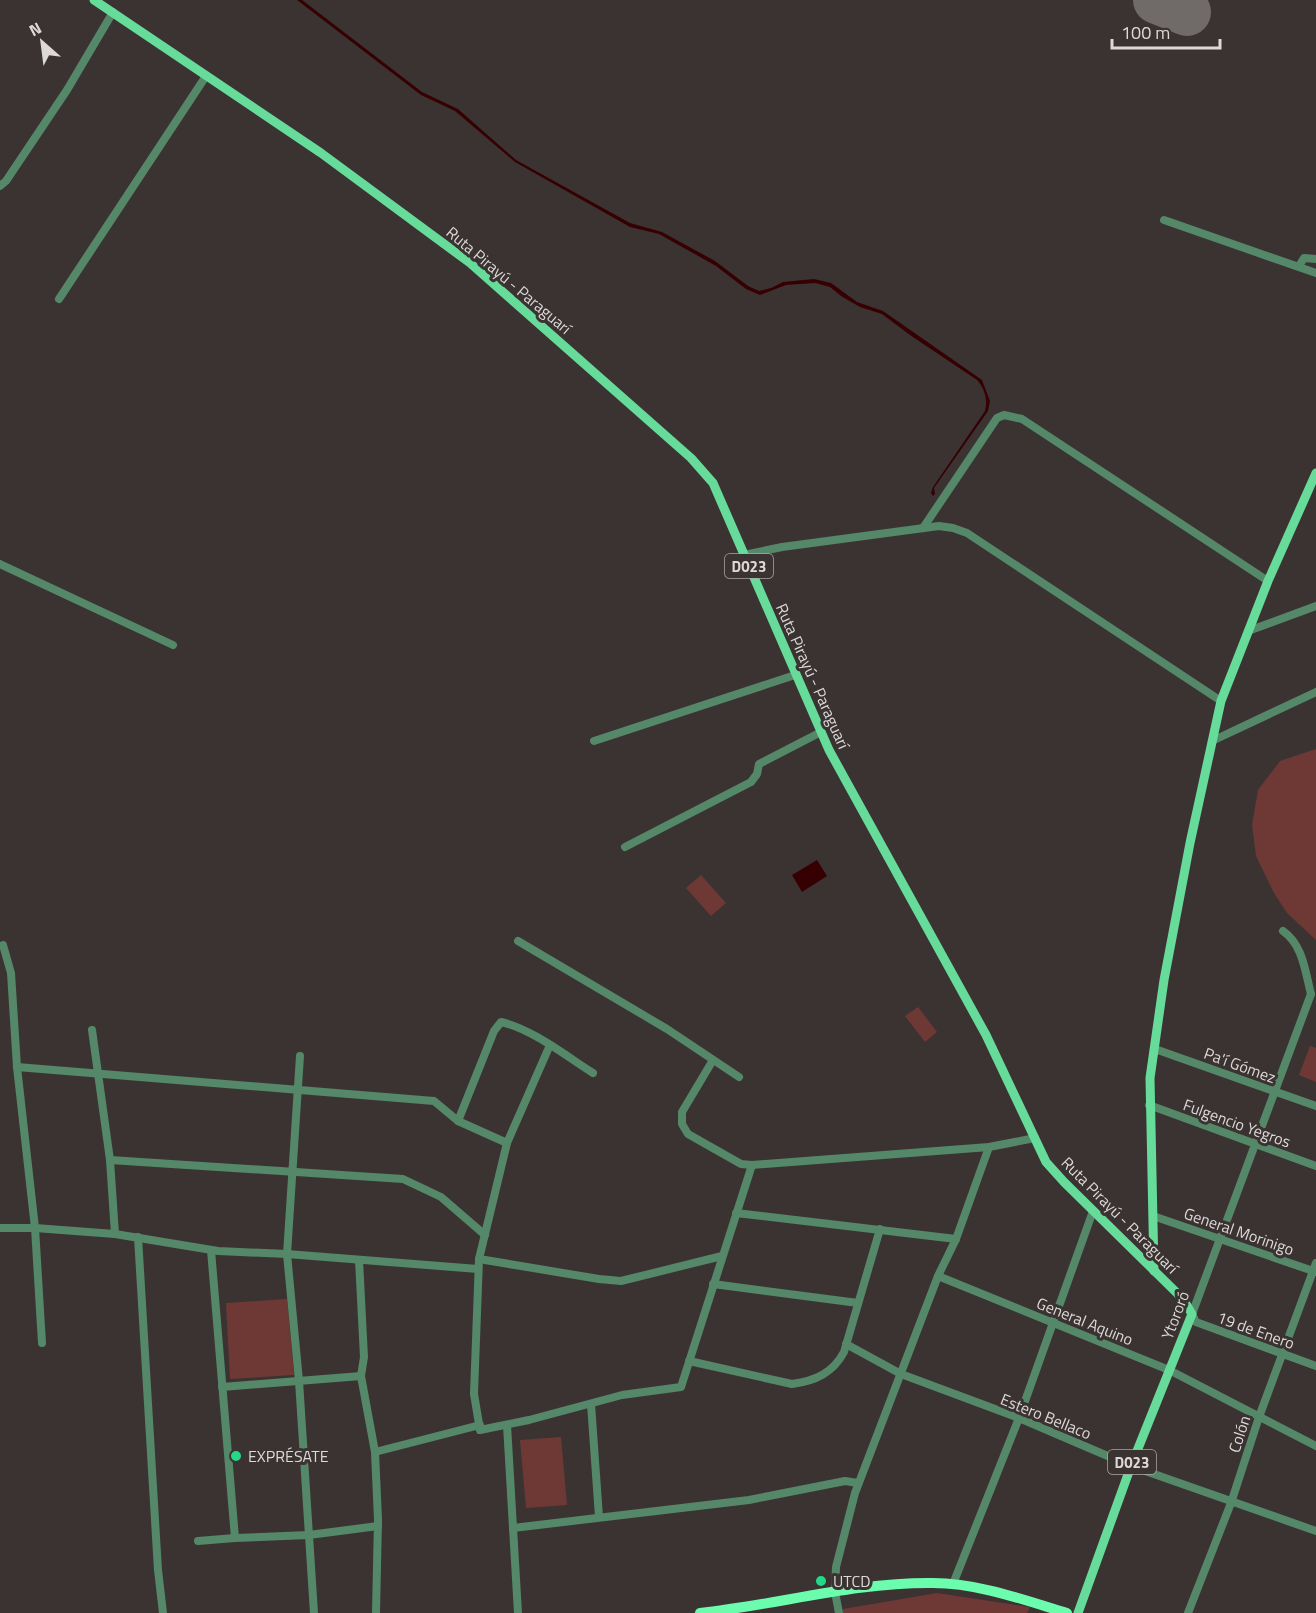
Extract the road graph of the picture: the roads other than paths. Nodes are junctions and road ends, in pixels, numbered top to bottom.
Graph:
1 (94, 0) edge
2 (113, 12) junction
3 (206, 76) junction
4 (0, 186) edge
5 (1164, 220) dead end
6 (1316, 260) edge
7 (1299, 267) junction
8 (1316, 273) edge
9 (59, 299) dead end
10 (1316, 473) edge
11 (923, 528) junction
12 (744, 555) junction
13 (0, 564) edge
14 (1268, 581) junction
15 (1316, 606) edge
16 (1248, 631) junction
17 (173, 645) dead end
18 (795, 675) junction
19 (1316, 692) edge
20 (1221, 701) junction
21 (821, 732) junction
22 (594, 741) dead end
23 (1212, 741) junction
24 (625, 847) dead end
25 (1283, 931) dead end
26 (518, 941) dead end
27 (3, 945) dead end
28 (1313, 996) edge
29 (92, 1030) dead end
30 (550, 1045) junction
31 (1155, 1049) junction
32 (300, 1056) dead end
33 (713, 1060) junction
34 (17, 1067) junction
35 (593, 1073) dead end
36 (98, 1074) junction
37 (739, 1077) dead end
38 (298, 1091) junction
39 (1274, 1091) junction
40 (1149, 1105) junction
41 (1316, 1106) edge
42 (458, 1121) junction
43 (1035, 1138) junction
44 (507, 1143) junction
45 (1254, 1143) junction
46 (990, 1147) junction
47 (110, 1160) junction
48 (752, 1166) junction
49 (1316, 1166) edge
50 (294, 1172) junction
51 (1093, 1211) junction
52 (736, 1213) junction
53 (1153, 1216) junction
54 (0, 1228) edge
55 (35, 1228) junction
56 (880, 1229) junction
57 (115, 1234) junction
58 (485, 1235) junction
59 (138, 1237) junction
60 (1219, 1238) junction
61 (956, 1239) junction
62 (211, 1250) junction
63 (287, 1254) junction
64 (722, 1256) junction
65 (478, 1258) junction
66 (359, 1260) junction
67 (478, 1269) junction
68 (1315, 1269) edge
69 (1154, 1271) junction
70 (938, 1276) junction
71 (713, 1284) junction
72 (858, 1303) junction
73 (1192, 1314) junction
74 (1052, 1323) junction
75 (42, 1344) dead end
76 (846, 1344) junction
77 (1282, 1354) junction
78 (689, 1362) junction
79 (1316, 1366) edge
80 (1169, 1370) junction
81 (901, 1374) junction
82 (361, 1376) junction
83 (299, 1381) junction
84 (222, 1387) junction
85 (591, 1404) junction
86 (1259, 1416) junction
87 (1019, 1418) junction
88 (480, 1425) junction
89 (507, 1425) junction
90 (1316, 1446) edge
91 (375, 1452) junction
92 (1131, 1466) junction
93 (858, 1483) junction
94 (1232, 1503) junction
95 (599, 1517) junction
96 (378, 1526) junction
97 (513, 1528) junction
98 (1316, 1531) edge
99 (309, 1535) junction
100 (235, 1538) junction
101 (198, 1541) dead end
102 (953, 1584) junction
103 (836, 1592) junction
104 (729, 1611) edge
105 (163, 1613) edge
106 (314, 1613) edge
107 (376, 1613) edge
108 (518, 1613) edge
109 (700, 1613) edge
110 (839, 1613) edge
111 (1067, 1613) edge
112 (1078, 1613) edge
113 (1188, 1613) edge

1 - 2 main road, Ruta Pirayú - Paraguarí / D023
2 - 3 main road, Ruta Pirayú - Paraguarí / D023
2 - 4 street
3 - 9 street
3 - 12 main road, Ruta Pirayú - Paraguarí / D023
5 - 7 street
6 - 7 street
7 - 8 street
10 - 14 main road
11 - 12 street
11 - 14 street
11 - 20 street
12 - 18 main road, Ruta Pirayú - Paraguarí / D023
13 - 17 street
14 - 16 main road
15 - 16 street
16 - 20 main road
18 - 21 main road, Ruta Pirayú - Paraguarí / D023
18 - 22 street
19 - 23 street
20 - 23 main road
21 - 24 street
21 - 43 main road, Ruta Pirayú - Paraguarí / D023
23 - 31 main road
25 - 28 street
26 - 33 street
27 - 34 street
28 - 39 street, Ytororó
29 - 36 street
30 - 35 street
30 - 42 street
30 - 44 street
31 - 39 street, Pa'í Gómez
31 - 40 main road
32 - 38 street
33 - 37 street
33 - 48 street
34 - 36 street
34 - 55 street
36 - 38 street
36 - 47 street
38 - 42 street
38 - 50 street
39 - 41 street, Pa'í Gómez
39 - 45 street, Ytororó
40 - 45 street, Fulgencio Yegros
40 - 53 main road
42 - 44 street
43 - 46 street
43 - 51 main road, Ruta Pirayú - Paraguarí / D023
44 - 58 street
45 - 49 street, Fulgencio Yegros
45 - 60 street, Ytororó
46 - 48 street
46 - 61 street
47 - 50 street
47 - 57 street
48 - 52 street
50 - 58 street
50 - 63 street
51 - 69 main road, Ruta Pirayú - Paraguarí / D023
51 - 74 street
52 - 56 street
52 - 64 street
53 - 60 street, General Morinigo
53 - 69 main road
54 - 55 street
55 - 57 street
55 - 75 street
56 - 61 street
56 - 72 street
57 - 59 street
58 - 65 street
59 - 62 street
59 - 105 street
60 - 68 street, General Morinigo
60 - 73 street, Ytororó
61 - 70 street
62 - 63 street
62 - 84 street
63 - 66 street
63 - 83 street
64 - 65 street
64 - 71 street
65 - 67 street
66 - 67 street
66 - 82 street
67 - 88 street
68 - 77 street, Colón
69 - 73 main road, Ruta Pirayú - Paraguarí / D023
70 - 74 street, General Aquino
70 - 81 street
71 - 72 street
71 - 78 street
72 - 76 street
73 - 77 street, 19 de Enero
73 - 80 main road, Ytororó / D023
74 - 80 street, General Aquino
74 - 87 street
76 - 78 street
76 - 81 street, Estero Bellaco
77 - 79 street, 19 de Enero
77 - 86 street, Colón
78 - 85 street
80 - 86 street, General Aquino
80 - 92 main road, Ytororó / D023
81 - 87 street, Estero Bellaco
81 - 93 street
82 - 83 street
82 - 91 street
83 - 84 street
83 - 99 street
84 - 100 street
85 - 89 street
85 - 95 street
86 - 90 street, General Aquino
86 - 94 street, Colón
87 - 92 street, Estero Bellaco
87 - 102 street
88 - 89 street
88 - 91 street
89 - 97 street
91 - 96 street
92 - 94 street, Estero Bellaco
92 - 112 main road, Ytororó / D023
93 - 95 street
93 - 103 street
94 - 98 street, Estero Bellaco
94 - 113 street, Colón
95 - 97 street
96 - 99 street
96 - 107 street
97 - 108 street
99 - 100 street
99 - 106 street
100 - 101 street
102 - 103 highway
102 - 111 highway
103 - 104 highway
103 - 110 street
104 - 109 highway

